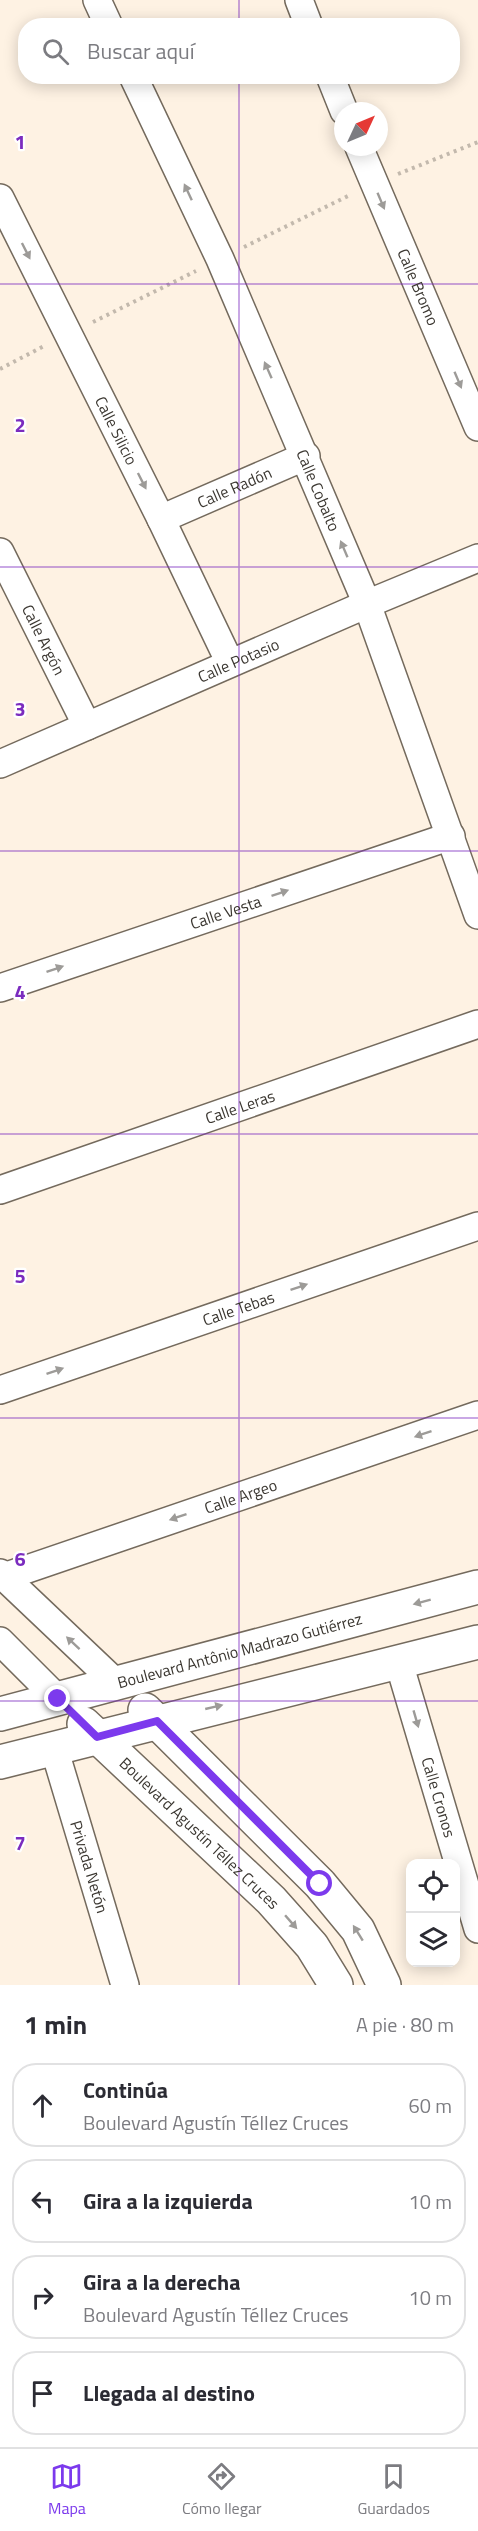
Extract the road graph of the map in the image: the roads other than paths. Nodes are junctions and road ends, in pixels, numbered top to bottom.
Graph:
1 (97, 0) edge
2 (299, 0) edge
3 (105, 18) edge
4 (306, 18) edge
5 (137, 84) edge
6 (333, 84) edge
7 (340, 102) edge
8 (363, 156) edge
9 (0, 198) edge
10 (478, 427) edge
11 (306, 456) junction
12 (161, 519) junction
13 (0, 552) edge
14 (478, 558) edge
15 (367, 604) junction
16 (230, 663) junction
17 (87, 726) junction
18 (0, 764) edge
19 (451, 836) junction
20 (478, 915) edge
21 (0, 987) edge
22 (478, 1024) edge
23 (0, 1190) edge
24 (478, 1226) edge
25 (0, 1390) edge
26 (478, 1415) edge
27 (2, 1575) edge
28 (478, 1587) edge
29 (0, 1641) edge
30 (478, 1642) edge
31 (399, 1663) junction
32 (116, 1683) junction
33 (58, 1699) junction
34 (0, 1714) edge
35 (157, 1721) junction
36 (97, 1737) junction
37 (54, 1748) junction
38 (0, 1762) edge
39 (478, 1929) edge
40 (124, 1985) edge
41 (336, 1985) edge
42 (384, 1985) edge

1 - 3 street
2 - 4 street
11 -> 5 street, Calle Cobalto
6 - 7 street
8 -> 10 street, Calle Bromo
9 -> 12 street, Calle Silicio
11 - 12 street, Calle Radón
15 -> 11 street, Calle Cobalto
12 - 16 street, Calle Silicio
13 - 17 street, Calle Argón
14 - 15 street, Calle Potasio
15 - 16 street, Calle Potasio
15 - 19 street, Calle Cobalto
16 - 17 street, Calle Potasio
17 - 18 street, Calle Potasio
19 - 20 street, Calle Cobalto
21 -> 19 street, Calle Vesta
22 - 23 street, Calle Leras
25 -> 24 street, Calle Tebas
26 -> 27 street, Calle Argeo
32 -> 27 street
28 -> 32 street, Boulevard Antônio Madrazo Gutiérrez
29 - 33 street, Boulevard Agustín Téllez Cruces
30 - 31 street
35 -> 31 street
31 -> 39 street, Calle Cronos
32 - 33 street, Boulevard Antônio Madrazo Gutiérrez
32 - 35 street
33 - 34 street, Boulevard Antônio Madrazo Gutiérrez
33 - 36 street, Boulevard Agustín Téllez Cruces
35 - 36 street
42 -> 35 street
36 - 37 street
36 -> 41 street, Boulevard Agustín Téllez Cruces
37 - 38 street
37 - 40 street, Privada Netón

